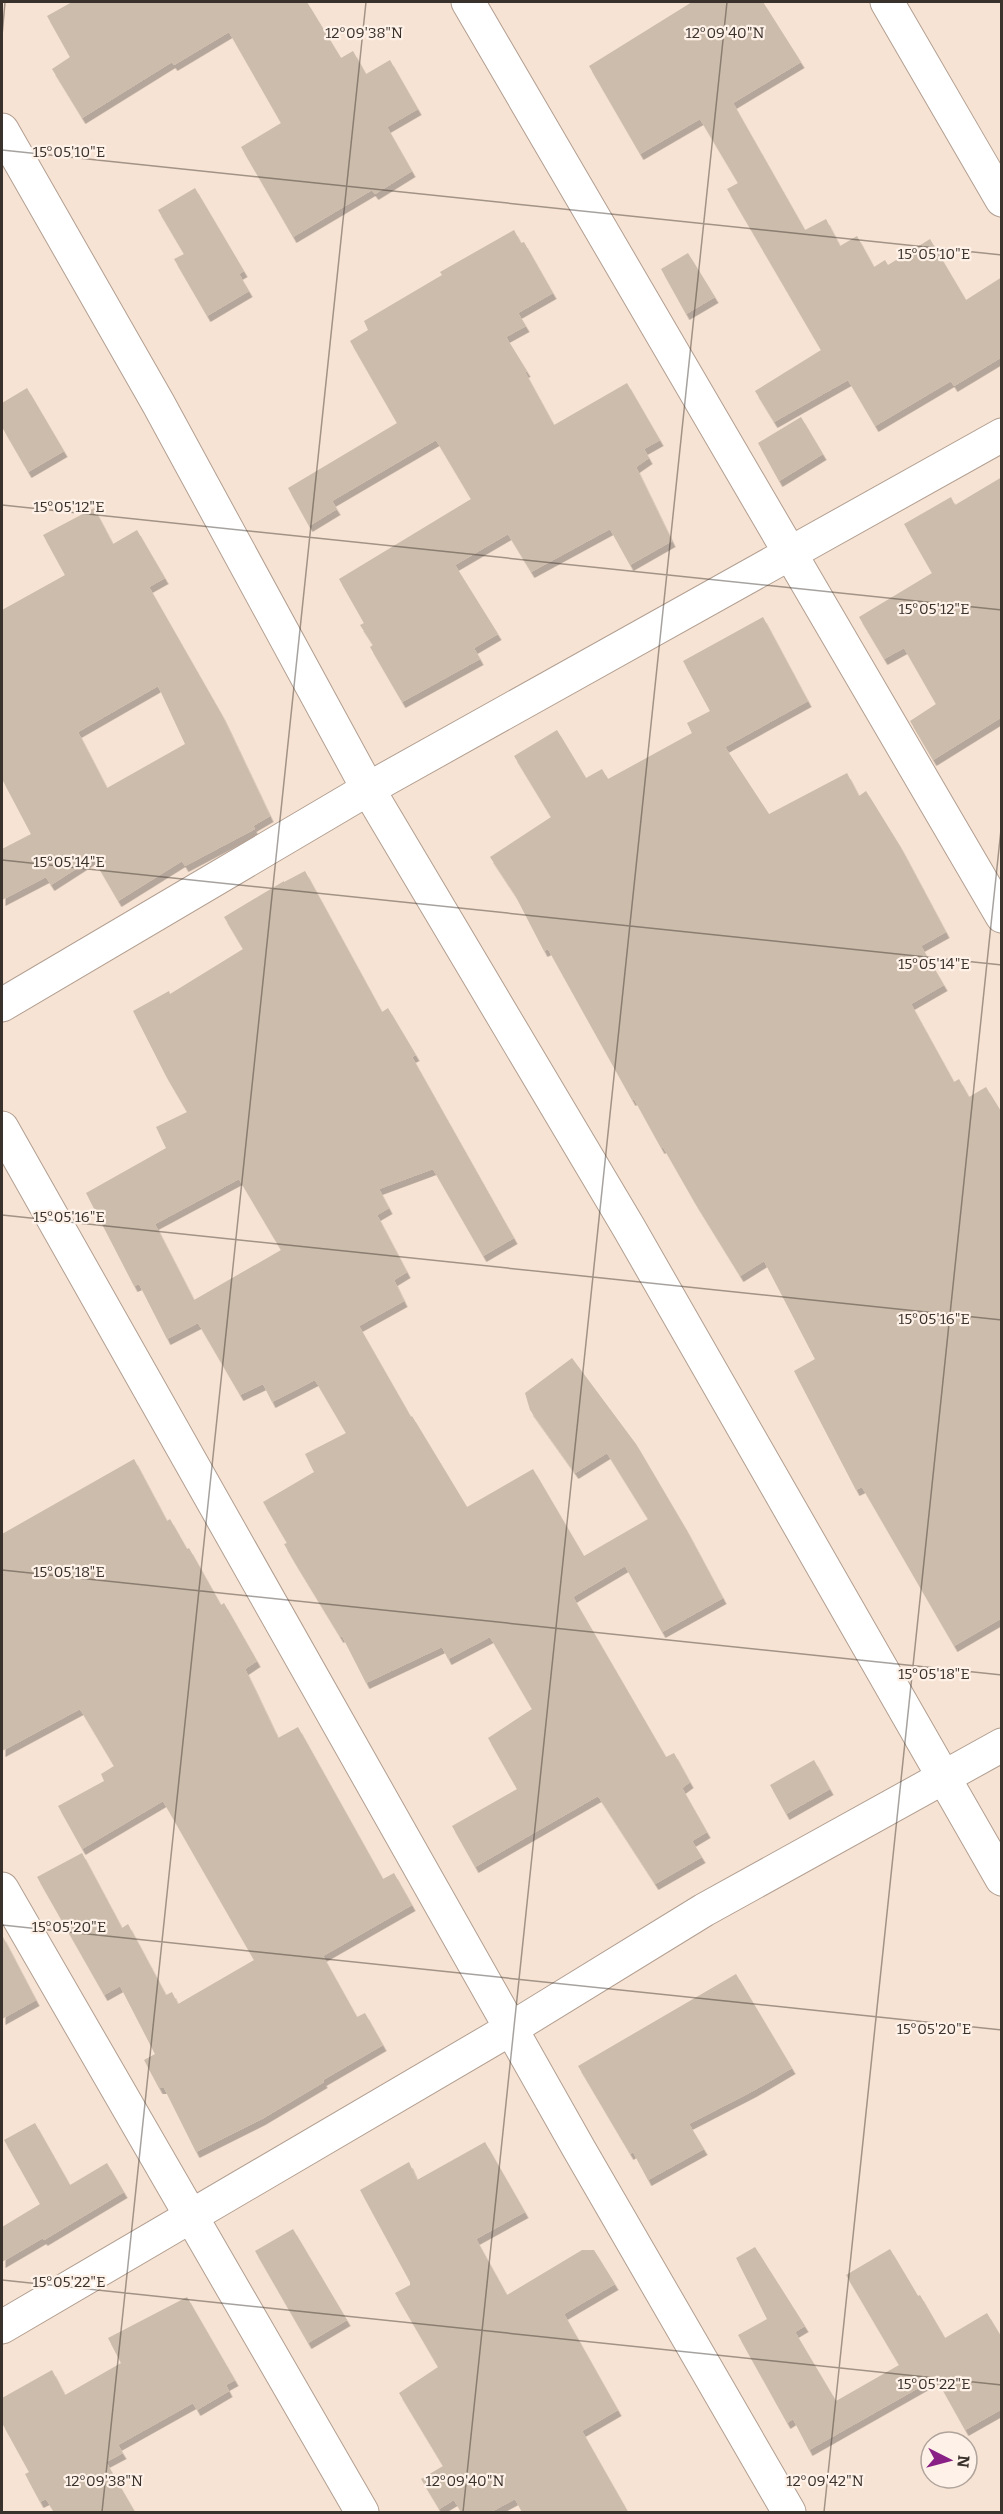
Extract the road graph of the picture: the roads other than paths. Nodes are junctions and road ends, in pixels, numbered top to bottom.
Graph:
1 (468, 2) edge
2 (887, 2) edge
3 (2, 130) edge
4 (1002, 200) edge
5 (1002, 435) edge
6 (790, 551) junction
7 (368, 789) junction
8 (1002, 916) edge
9 (2, 1005) edge
10 (2, 1128) edge
11 (1002, 1745) edge
12 (944, 1776) junction
13 (1002, 1879) edge
14 (2, 1889) edge
15 (512, 2028) junction
16 (192, 2217) junction
17 (2, 2327) edge
18 (362, 2512) edge
19 (789, 2512) edge

1 - 6 street
2 - 4 street
3 - 7 street
5 - 6 street
6 - 7 street
6 - 8 street
7 - 9 street
7 - 12 street
10 - 15 street
11 - 12 street
12 - 13 street
12 - 15 street
14 - 16 street
15 - 16 street
15 - 19 street
16 - 17 street
16 - 18 street

